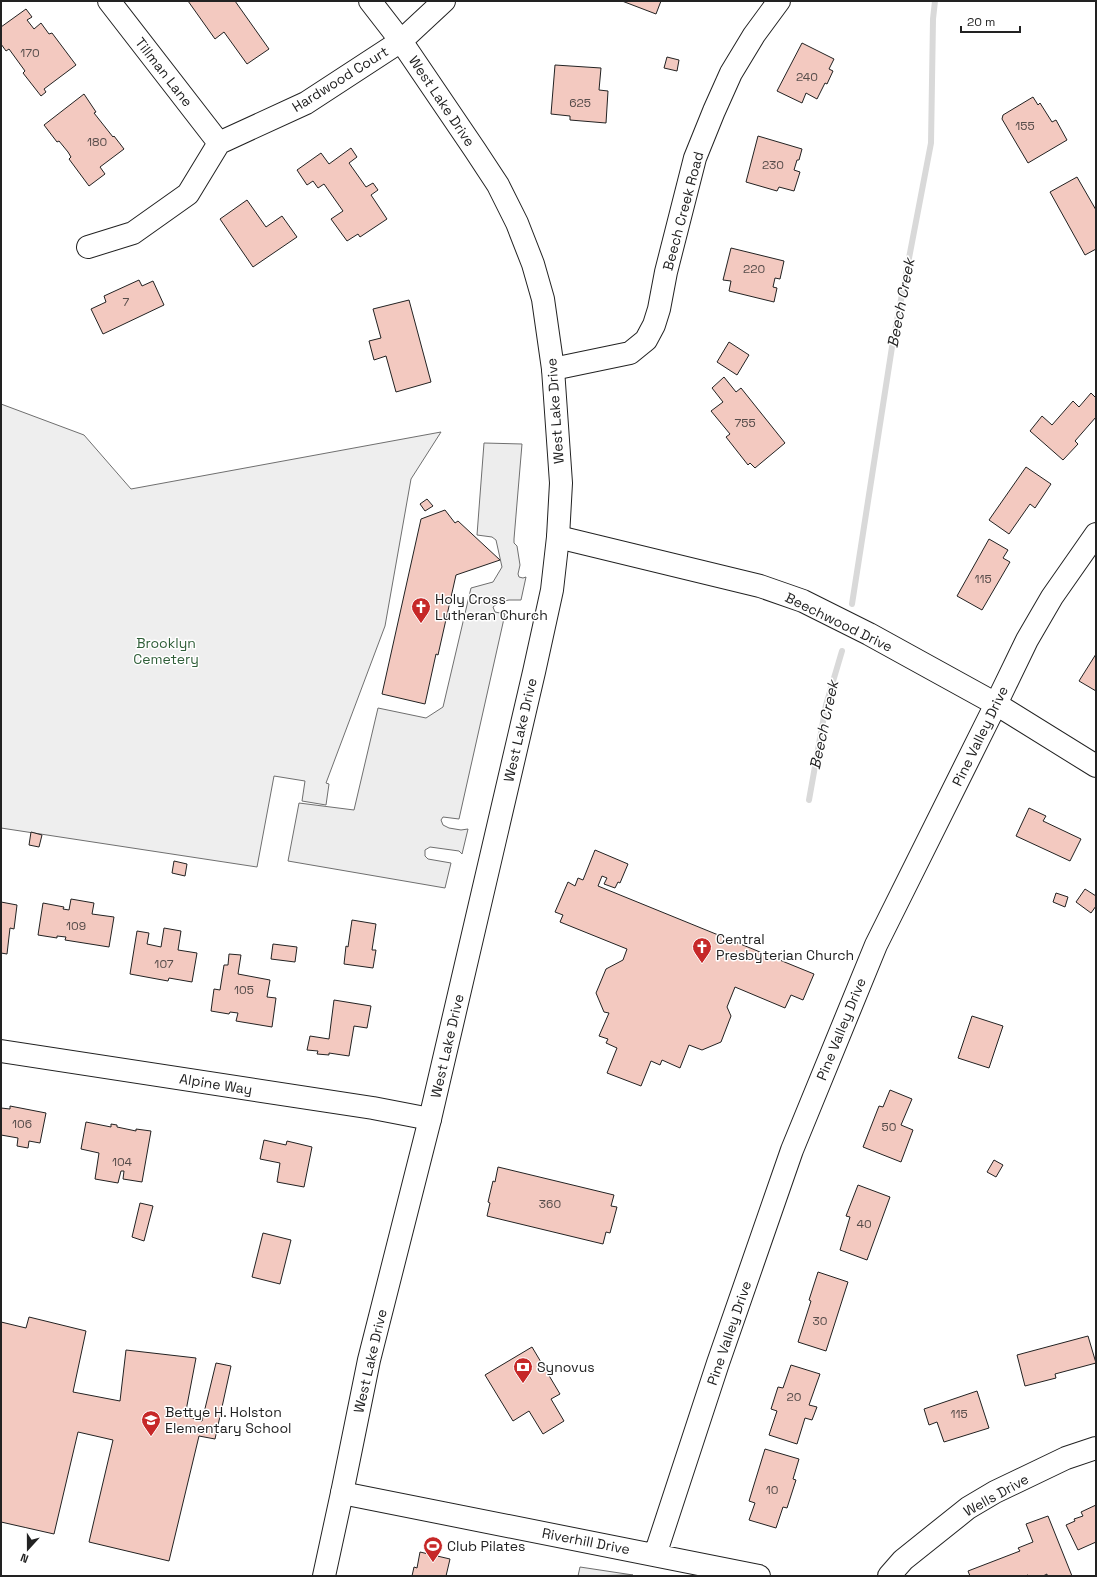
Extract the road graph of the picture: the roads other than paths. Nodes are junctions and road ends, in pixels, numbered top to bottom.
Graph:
1 (109, 1) edge
2 (370, 1) edge
3 (444, 1) edge
4 (779, 1) edge
5 (401, 41) junction
6 (219, 143) junction
7 (88, 247) dead end
8 (553, 369) junction
9 (1096, 534) edge
10 (558, 537) junction
11 (996, 704) junction
12 (1096, 766) edge
13 (1, 1051) edge
14 (430, 1119) junction
15 (1096, 1448) edge
16 (342, 1493) junction
17 (655, 1555) junction
18 (324, 1576) edge
19 (759, 1576) edge
20 (889, 1576) edge

1 - 6 street, Tillman Lane
2 - 5 street, West Lake Drive
3 - 5 street, Hardwood Court
4 - 8 street, Beech Creek Road
5 - 6 street, Hardwood Court
5 - 8 street, West Lake Drive
6 - 7 street
8 - 10 street, West Lake Drive
9 - 11 street, Pine Valley Drive
10 - 11 street, Beechwood Drive
10 - 14 street, West Lake Drive
11 - 12 street, Beechwood Drive
11 - 17 street, Pine Valley Drive
13 - 14 street, Alpine Way
14 - 16 street, West Lake Drive
15 - 20 street, Wells Drive
16 - 17 street, Riverhill Drive
16 - 18 street, West Lake Drive
17 - 19 street, Riverhill Drive

